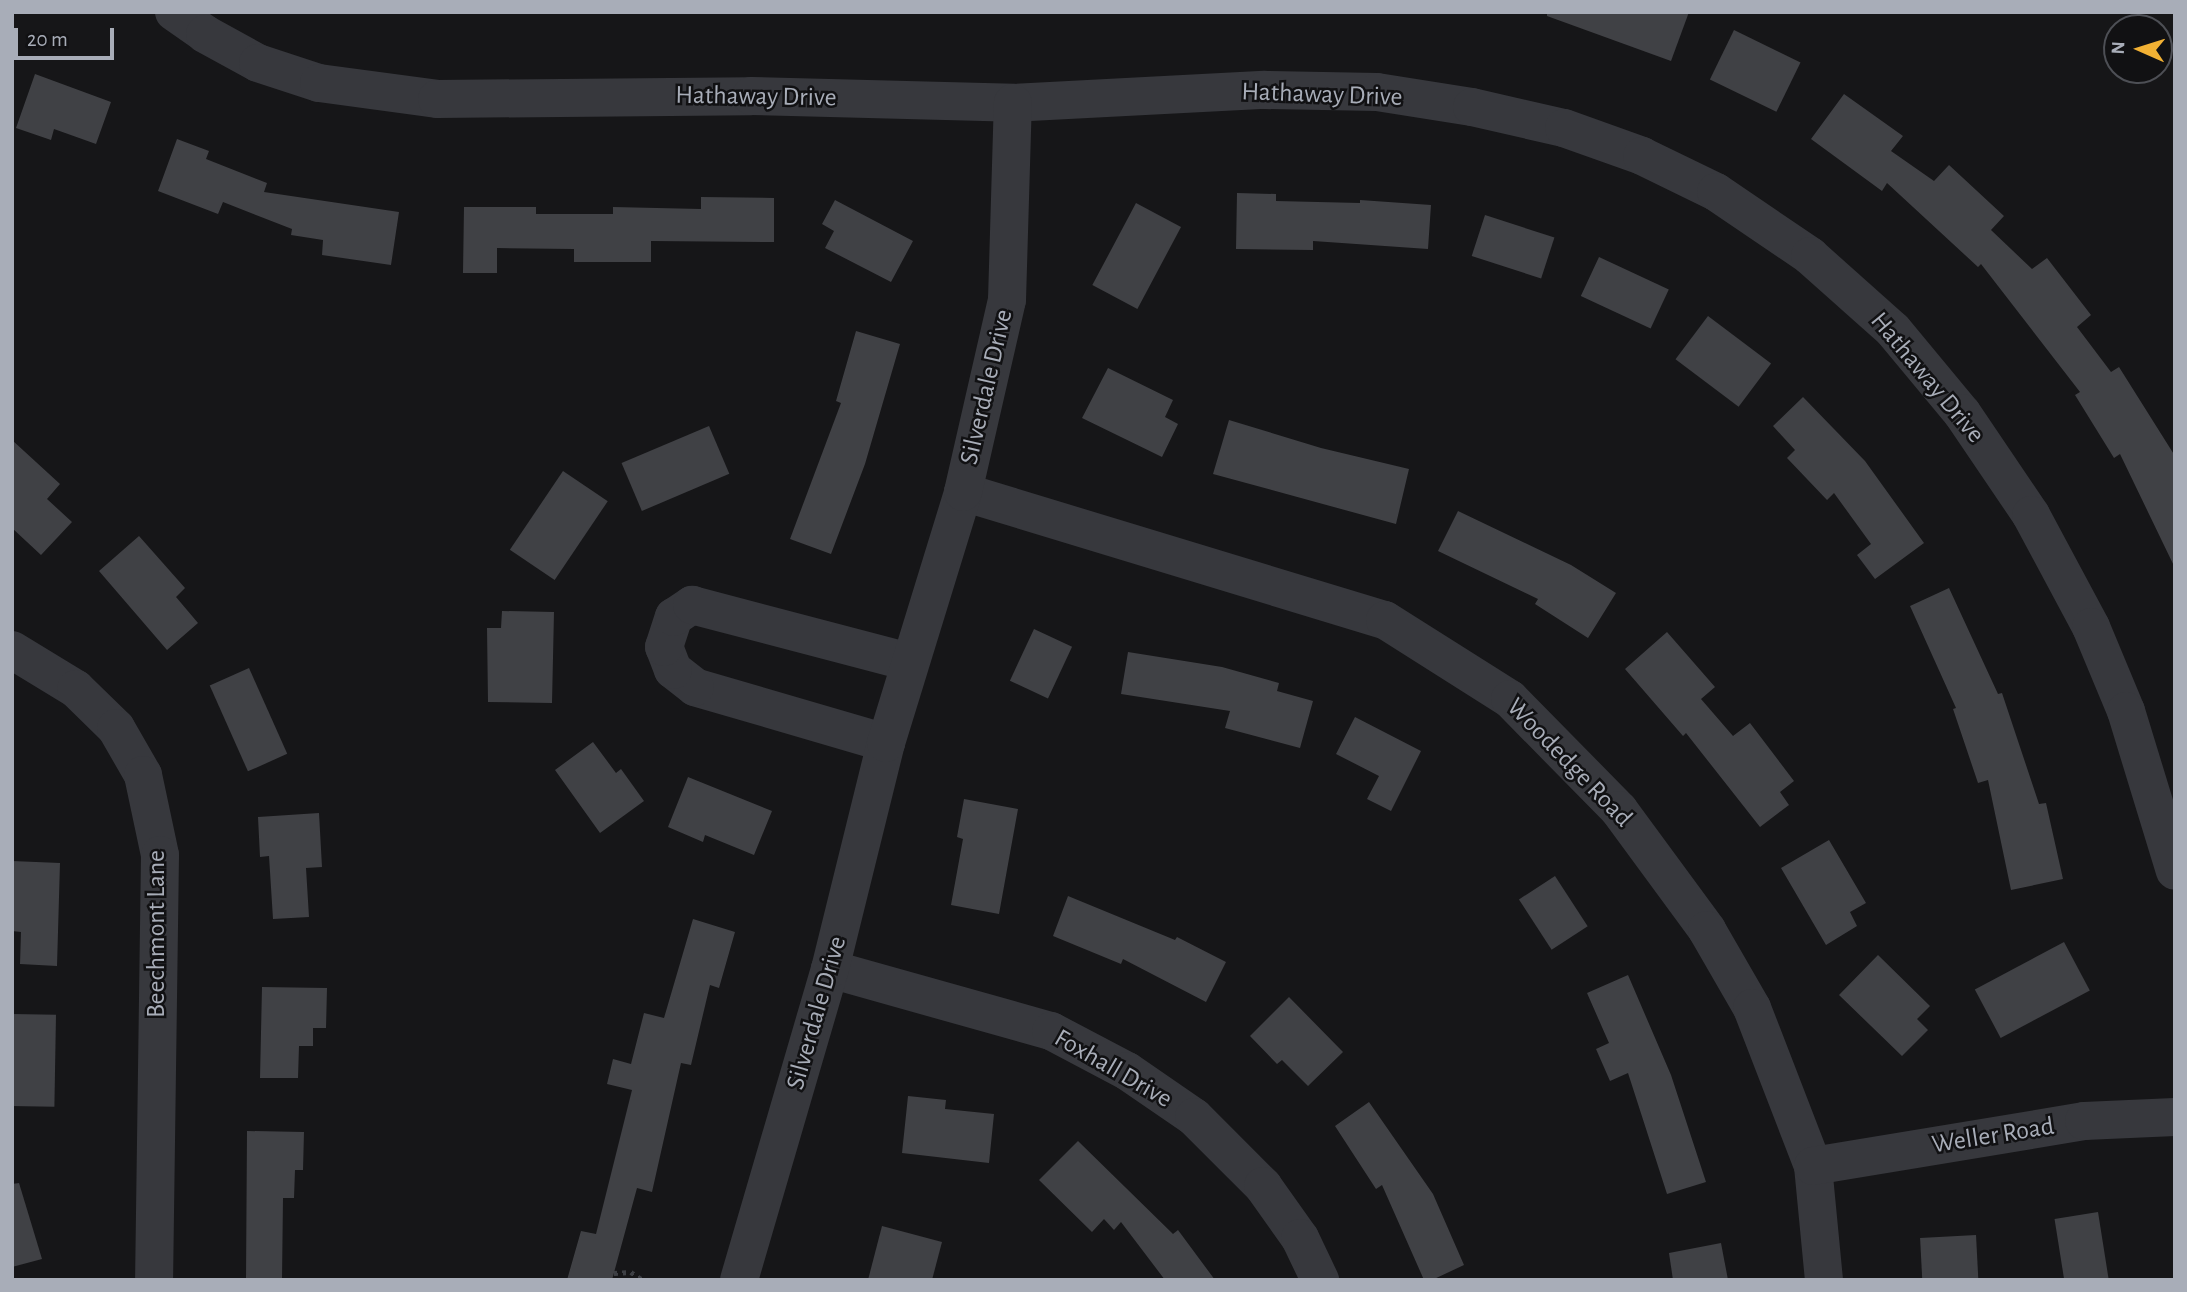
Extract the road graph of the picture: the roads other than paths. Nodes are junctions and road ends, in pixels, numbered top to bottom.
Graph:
1 (174, 12) edge
2 (1013, 103) junction
3 (963, 492) junction
4 (12, 650) edge
5 (910, 662) junction
6 (887, 743) junction
7 (2175, 871) edge
8 (830, 969) junction
9 (2175, 1116) edge
10 (1813, 1166) junction
11 (154, 1280) edge
12 (739, 1280) edge
13 (1320, 1280) edge
14 (1824, 1280) edge

1 - 2 street, Hathaway Drive
2 - 3 street, Silverdale Drive
2 - 7 street, Hathaway Drive
3 - 5 street, Silverdale Drive
3 - 10 street, Woodedge Road
4 - 11 street, Beechmont Lane
5 - 6 street, Silverdale Drive
5 - 6 street
6 - 8 street, Silverdale Drive
8 - 12 street, Silverdale Drive
8 - 13 street, Foxhall Drive
9 - 10 street, Weller Road
10 - 14 street, Woodedge Road

